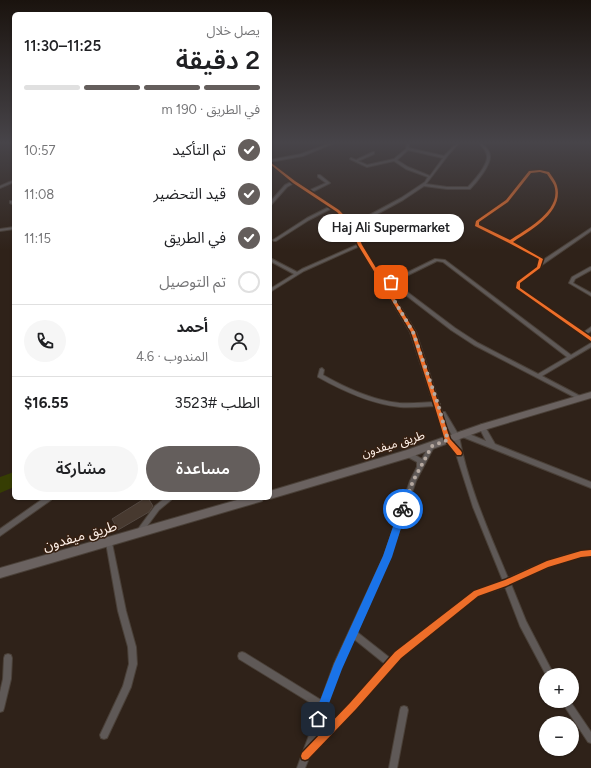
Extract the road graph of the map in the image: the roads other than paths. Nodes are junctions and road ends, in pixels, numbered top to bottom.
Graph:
1 (290, 179) edge
2 (323, 179) edge
3 (429, 179) edge
4 (478, 179) edge
5 (525, 179) edge
6 (550, 179) edge
7 (12, 182) edge
8 (294, 182) junction
9 (424, 185) junction
10 (0, 187) edge
11 (308, 192) junction
12 (272, 202) edge
13 (332, 207) junction
14 (352, 226) junction
15 (12, 228) edge
16 (591, 229) edge
17 (0, 230) edge
18 (275, 240) dead end
19 (510, 242) junction
20 (360, 245) junction
21 (272, 260) edge
22 (540, 264) junction
23 (591, 268) edge
24 (297, 274) junction
25 (391, 282) junction
26 (384, 283) junction
27 (272, 290) edge
28 (591, 295) edge
29 (591, 329) edge
30 (584, 334) junction
31 (591, 339) edge
32 (591, 345) edge
33 (571, 357) junction
34 (322, 370) dead end
35 (538, 376) junction
36 (587, 397) edge
37 (438, 404) junction
38 (482, 427) junction
39 (455, 437) junction
40 (492, 445) junction
41 (432, 446) junction
42 (408, 454) junction
43 (419, 470) junction
44 (591, 485) edge
45 (272, 494) edge
46 (46, 500) edge
47 (167, 500) edge
48 (252, 500) edge
49 (0, 533) edge
50 (138, 534) junction
51 (109, 543) junction
52 (591, 553) edge
53 (0, 573) edge
54 (506, 583) junction
55 (352, 633) junction
56 (242, 656) dead end
57 (8, 658) dead end
58 (390, 663) junction
59 (546, 668) edge
60 (323, 706) junction
61 (0, 708) edge
62 (570, 708) edge
63 (404, 710) dead end
64 (104, 735) dead end
65 (591, 739) edge
66 (305, 756) junction
67 (301, 768) edge
68 (393, 768) edge

1 - 8 street
2 - 11 street
3 - 9 street
4 - 9 street
5 - 19 street
6 - 19 street
7 - 10 street
8 - 11 street
8 - 12 street
9 - 14 street
11 - 13 street
13 - 14 street
13 - 18 street
14 - 20 street
15 - 17 street
16 - 22 street
19 - 22 street
20 - 24 street
20 - 26 street
21 - 24 street
22 - 30 street
23 - 28 street
24 - 27 street
25 - 26 street
25 - 33 street
25 - 35 street
26 - 37 street
29 - 30 street
30 - 31 street
32 - 33 street
33 - 35 street
34 - 37 street
35 - 36 street
36 - 38 main road, طريق ميفدون
37 - 39 street
38 - 39 main road, طريق ميفدون
38 - 40 street
39 - 40 street
39 - 41 main road, طريق ميفدون
39 - 54 street
40 - 44 street
41 - 42 main road, طريق ميفدون
41 - 43 street
42 - 43 street
42 - 45 main road, طريق ميفدون
43 - 55 street
46 - 49 street
47 - 50 street
48 - 50 main road, طريق ميفدون
50 - 51 main road, طريق ميفدون
51 - 53 main road, طريق ميفدون
51 - 64 street
52 - 54 street
54 - 58 street
54 - 59 street
55 - 58 street
55 - 60 street
56 - 60 street
57 - 61 street
58 - 66 street
60 - 66 street
62 - 65 street
63 - 68 street
66 - 67 street

